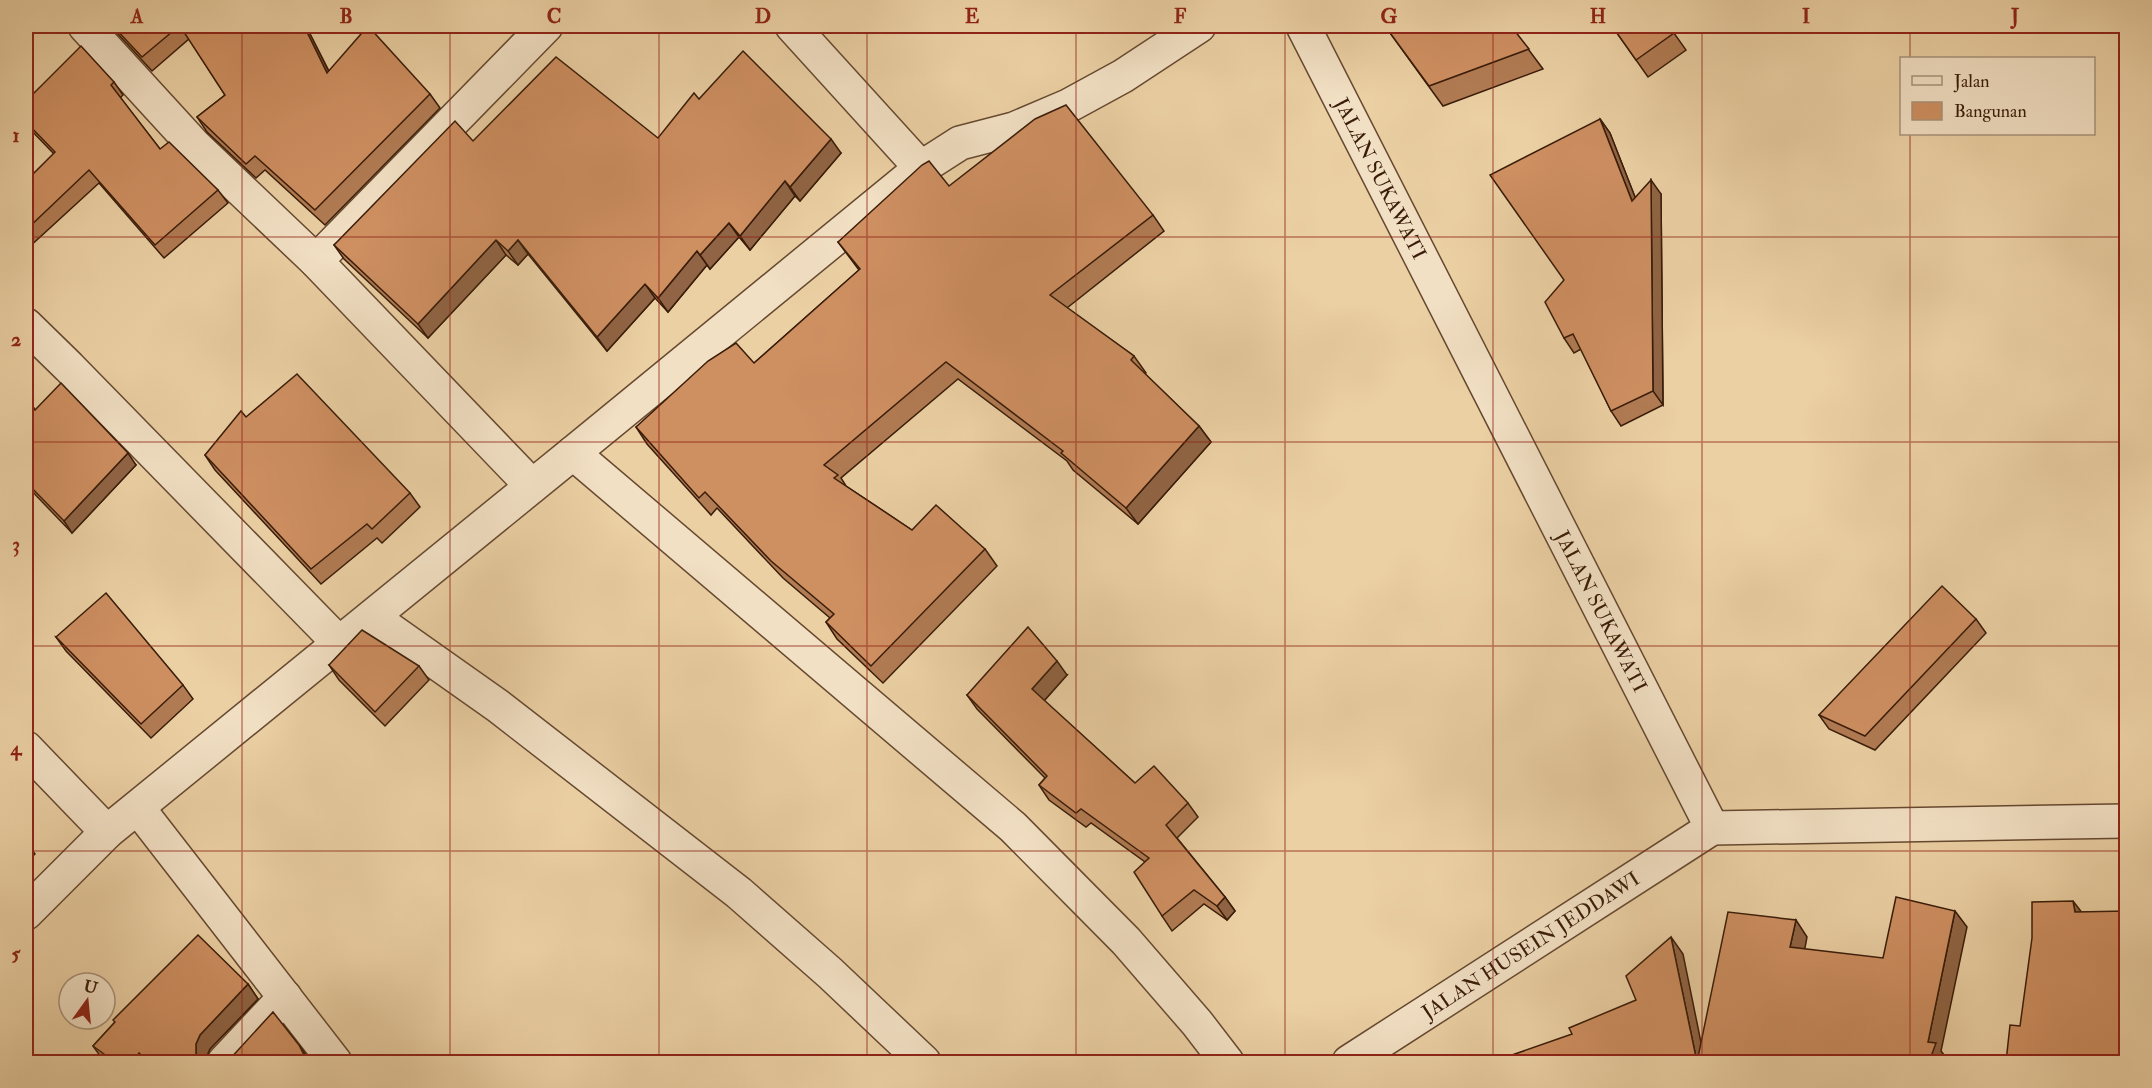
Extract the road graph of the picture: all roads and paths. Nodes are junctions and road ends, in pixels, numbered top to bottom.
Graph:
1 (85, 26) edge
2 (546, 26) edge
3 (792, 26) edge
4 (1199, 26) edge
5 (1303, 26) edge
6 (921, 168) junction
7 (316, 261) junction
8 (26, 325) edge
9 (573, 453) junction
10 (532, 486) junction
11 (372, 617) junction
12 (340, 644) junction
13 (26, 748) edge
14 (138, 808) junction
15 (2127, 821) edge
16 (1712, 828) junction
17 (107, 832) junction
18 (26, 913) edge
19 (285, 997) junction
20 (224, 1062) edge
21 (335, 1062) edge
22 (924, 1062) edge
23 (1227, 1062) edge
24 (1348, 1062) edge

1 - 7 street
2 - 7 street
3 - 6 street
4 - 6 street
5 - 16 street, JALAN SUKAWATI
6 - 9 street
7 - 10 street
8 - 12 street
9 - 10 street
9 - 23 street
10 - 11 street
11 - 12 street
11 - 22 street
12 - 14 street
13 - 17 street
14 - 17 street
14 - 19 street
15 - 16 street
16 - 24 street, JALAN HUSEIN JEDDAWI
17 - 18 street
19 - 20 street
19 - 21 street

